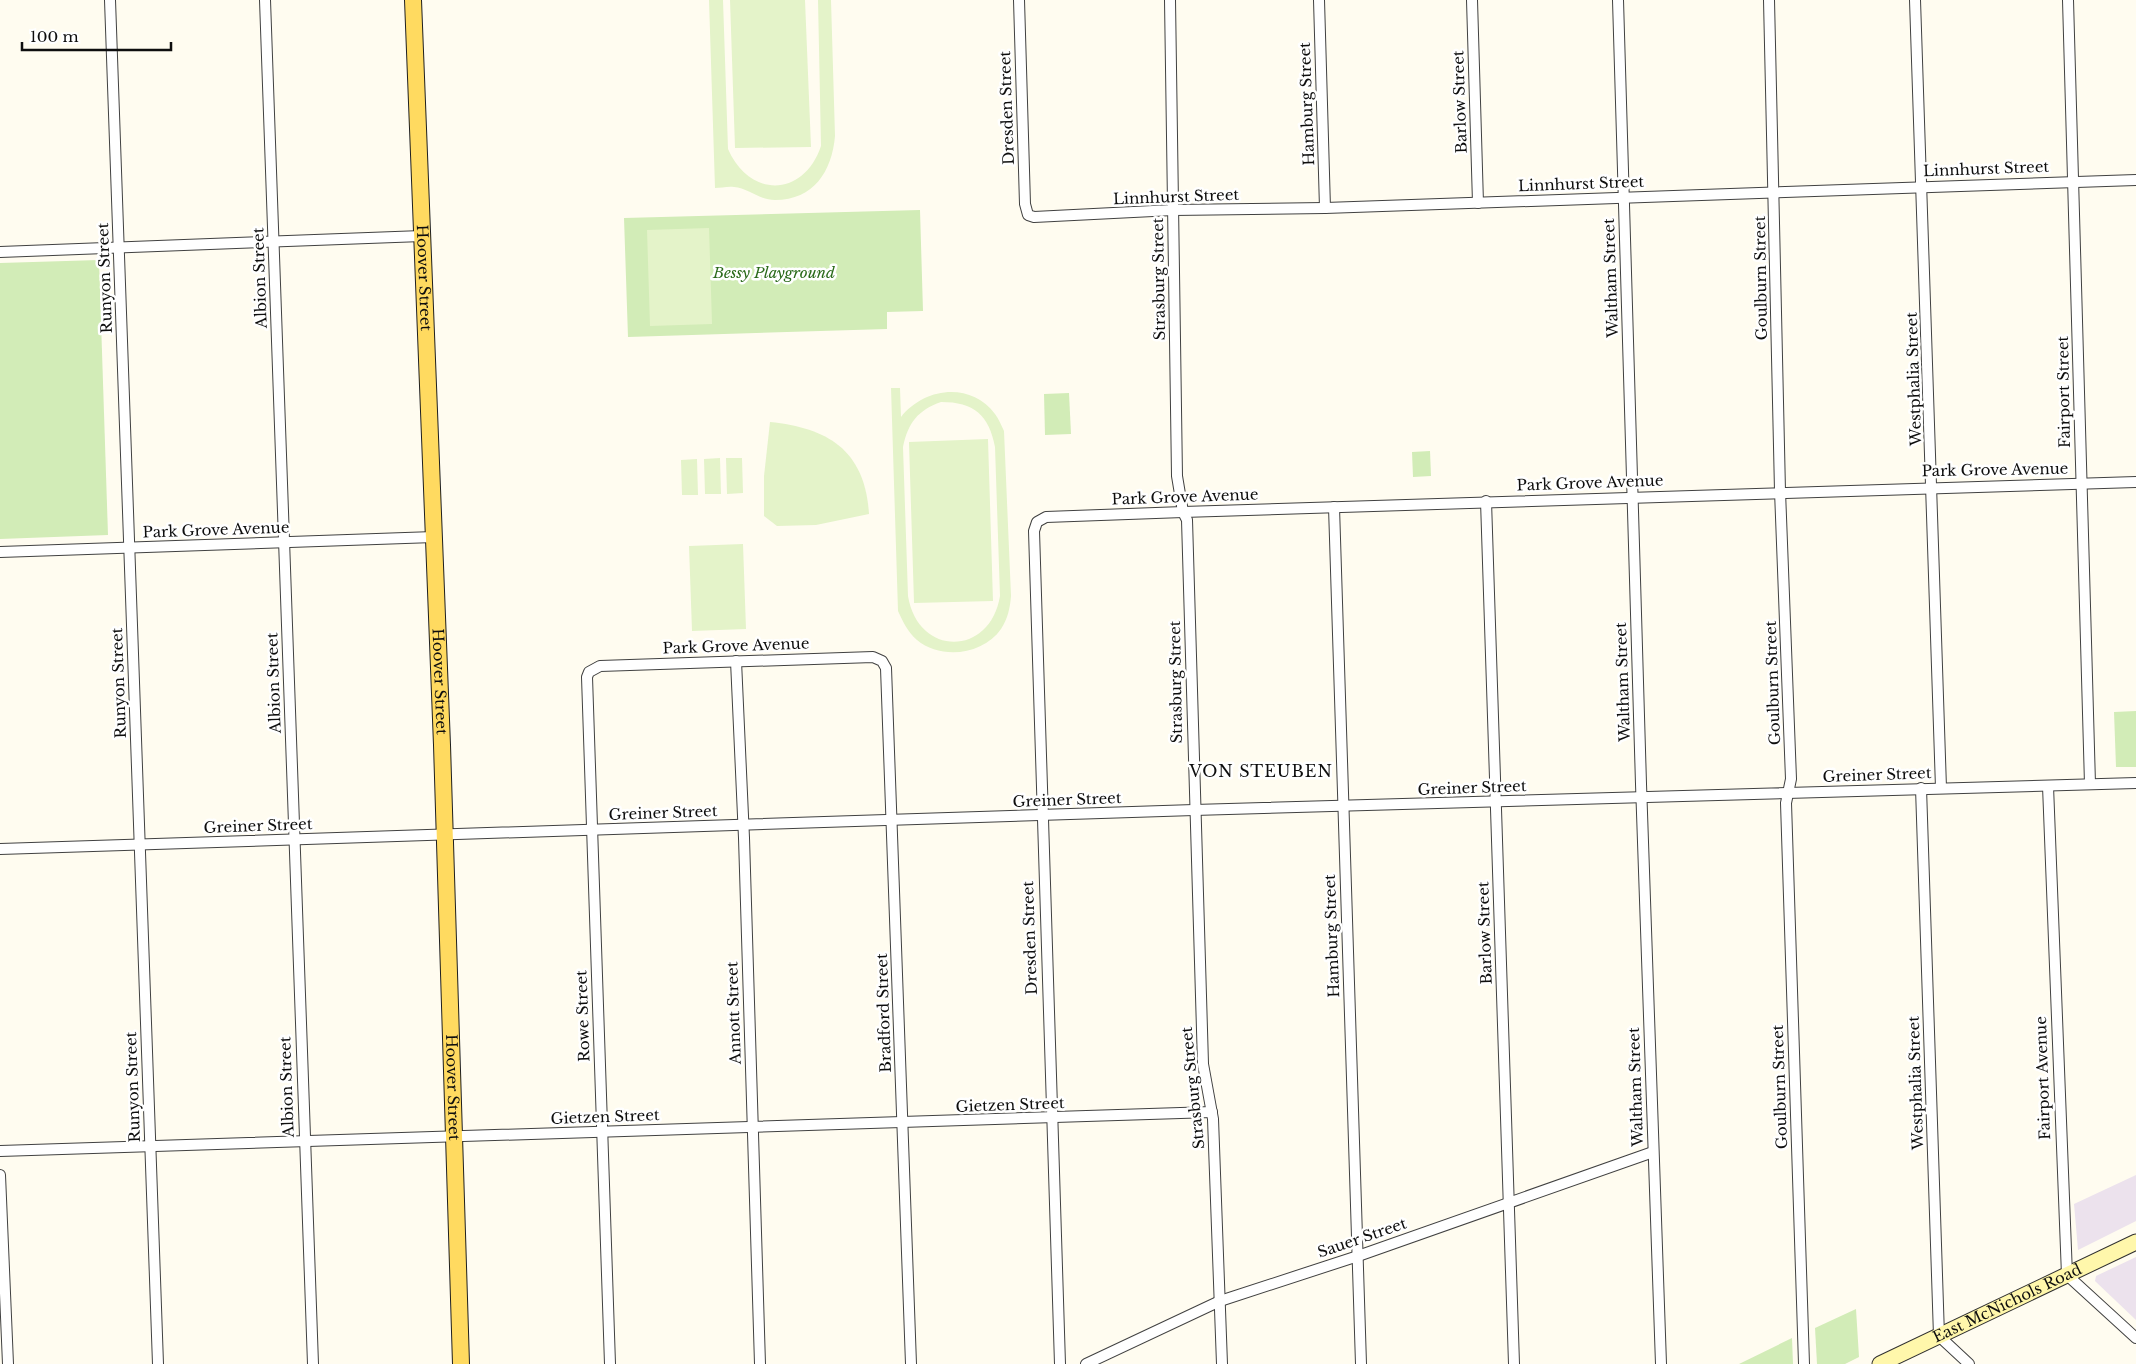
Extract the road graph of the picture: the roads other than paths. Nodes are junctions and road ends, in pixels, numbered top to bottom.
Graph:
1 (110, 0) edge
2 (265, 0) edge
3 (413, 0) edge
4 (1019, 0) edge
5 (1170, 0) edge
6 (1319, 0) edge
7 (1472, 0) edge
8 (1618, 0) edge
9 (1769, 0) edge
10 (1916, 0) edge
11 (2068, 0) edge
12 (2136, 180) edge
13 (2074, 182) junction
14 (1923, 186) junction
15 (1775, 192) junction
16 (1623, 198) junction
17 (1478, 203) junction
18 (1325, 208) junction
19 (1173, 210) junction
20 (1028, 215) joint
21 (422, 236) junction
22 (274, 241) junction
23 (119, 248) junction
24 (0, 252) edge
25 (2136, 482) edge
26 (2082, 483) junction
27 (1932, 487) junction
28 (1780, 491) junction
29 (1632, 497) junction
30 (1486, 501) junction
31 (1334, 507) junction
32 (1182, 512) junction
33 (1046, 517) joint
34 (434, 537) junction
35 (284, 542) junction
36 (129, 548) junction
37 (0, 552) edge
38 (736, 661) junction
39 (882, 661) joint
40 (591, 668) joint
41 (2136, 783) edge
42 (2090, 784) junction
43 (2048, 786) junction
44 (1921, 788) junction
45 (1941, 788) junction
46 (1787, 793) junction
47 (1641, 798) junction
48 (1496, 802) junction
49 (1342, 807) junction
50 (1194, 810) junction
51 (1042, 816) junction
52 (891, 821) junction
53 (743, 826) junction
54 (592, 830) junction
55 (445, 834) junction
56 (294, 839) junction
57 (139, 844) junction
58 (0, 849) edge
59 (1212, 1112) junction
60 (1052, 1118) junction
61 (904, 1123) junction
62 (753, 1127) junction
63 (602, 1132) junction
64 (454, 1136) junction
65 (304, 1141) junction
66 (150, 1146) junction
67 (0, 1151) edge
68 (1653, 1152) junction
69 (0, 1175) edge
70 (1509, 1203) junction
71 (2136, 1242) edge
72 (1358, 1256) junction
73 (2067, 1275) junction
74 (1220, 1301) junction
75 (1939, 1336) junction
76 (2136, 1338) edge
77 (8, 1364) edge
78 (158, 1364) edge
79 (313, 1364) edge
80 (461, 1364) edge
81 (610, 1364) edge
82 (760, 1364) edge
83 (911, 1364) edge
84 (1060, 1364) edge
85 (1086, 1364) edge
86 (1222, 1364) edge
87 (1361, 1364) edge
88 (1514, 1364) edge
89 (1661, 1364) edge
90 (1804, 1364) edge
91 (1880, 1364) edge
92 (1969, 1364) edge

1 - 23 street, Runyon Street
2 - 22 street, Albion Street
3 - 21 main road, Hoover Street
4 - 20 street, Dresden Street
5 - 19 street, Strasburg Street
6 - 18 street, Hamburg Street
7 - 17 street, Barlow Street
8 - 16 street, Waltham Street
9 - 15 street, Goulburn Street
10 - 14 street, Westphalia Street
11 - 13 street, Fairport Street
12 - 13 street, Linnhurst Street
13 - 14 street, Linnhurst Street
13 - 26 street, Fairport Street
14 - 15 street, Linnhurst Street
14 - 27 street, Westphalia Street
15 - 16 street, Linnhurst Street
15 - 28 street, Goulburn Street
16 - 17 street, Linnhurst Street
16 - 29 street, Waltham Street
17 - 18 street, Linnhurst Street
18 - 19 street, Linnhurst Street
19 - 20 street, Linnhurst Street
19 - 32 street, Strasburg Street
21 - 22 street
21 - 34 main road, Hoover Street
22 - 23 street
22 - 35 street, Albion Street
23 - 24 street
23 - 36 street, Runyon Street
25 - 26 street, Park Grove Avenue
26 - 27 street, Park Grove Avenue
26 - 42 street, Fairport Street
27 - 28 street, Park Grove Avenue
27 - 45 street, Westphalia Street
28 - 29 street, Park Grove Avenue
28 - 46 street, Goulburn Street
29 - 30 street, Park Grove Avenue
29 - 47 street, Waltham Street
30 - 31 street, Park Grove Avenue
30 - 48 street, Barlow Street
31 - 32 street, Park Grove Avenue
31 - 49 street, Hamburg Street
32 - 33 street, Park Grove Avenue
32 - 50 street, Strasburg Street
33 - 51 street, Dresden Street
34 - 35 street, Park Grove Avenue
34 - 55 main road, Hoover Street
35 - 36 street, Park Grove Avenue
35 - 56 street, Albion Street
36 - 37 street, Park Grove Avenue
36 - 57 street, Runyon Street
38 - 39 street, Park Grove Avenue
38 - 40 street, Park Grove Avenue
38 - 53 street, Annott Street
39 - 52 street, Bradford Street
40 - 54 street, Rowe Street
41 - 42 street, Greiner Street
42 - 43 street, Greiner Street
43 - 45 street, Greiner Street
43 - 73 street, Fairport Avenue
44 - 45 street, Greiner Street
44 - 46 street, Greiner Street
44 - 75 street, Westphalia Street
46 - 47 street, Greiner Street
46 - 90 street, Goulburn Street
47 - 48 street, Greiner Street
47 - 68 street, Waltham Street
48 - 49 street, Greiner Street
48 - 70 street, Barlow Street
49 - 50 street, Greiner Street
49 - 72 street, Hamburg Street
50 - 51 street, Greiner Street
50 - 59 street, Strasburg Street
51 - 52 street, Greiner Street
51 - 60 street, Dresden Street
52 - 53 street, Greiner Street
52 - 61 street, Bradford Street
53 - 54 street, Greiner Street
53 - 62 street, Annott Street
54 - 55 street, Greiner Street
54 - 63 street, Rowe Street
55 - 56 street, Greiner Street
55 - 64 main road, Hoover Street
56 - 57 street, Greiner Street
56 - 65 street, Albion Street
57 - 58 street, Greiner Street
57 - 66 street, Runyon Street
59 - 60 street, Gietzen Street
59 - 74 street, Strasburg Street
60 - 61 street, Gietzen Street
60 - 84 street, Dresden Street
61 - 62 street, Gietzen Street
61 - 83 street, Bradford Street
62 - 63 street, Gietzen Street
62 - 82 street, Annott Street
63 - 64 street, Gietzen Street
63 - 81 street, Rowe Street
64 - 65 street, Gietzen Street
64 - 80 main road, Hoover Street
65 - 66 street, Gietzen Street
65 - 79 street, Albion Street
66 - 67 street, Gietzen Street
66 - 78 street, Runyon Street
68 - 70 street, Sauer Street
68 - 89 street, Waltham Street
69 - 77 street
70 - 72 street, Sauer Street
70 - 88 street, Barlow Street
71 - 73 street, East McNichols Road
72 - 74 street, Sauer Street
72 - 87 street, Hamburg Street
73 - 75 street, East McNichols Road
73 - 76 street
74 - 85 street, Sauer Street
74 - 86 street, Strasburg Street
75 - 91 street, East McNichols Road
75 - 92 street

